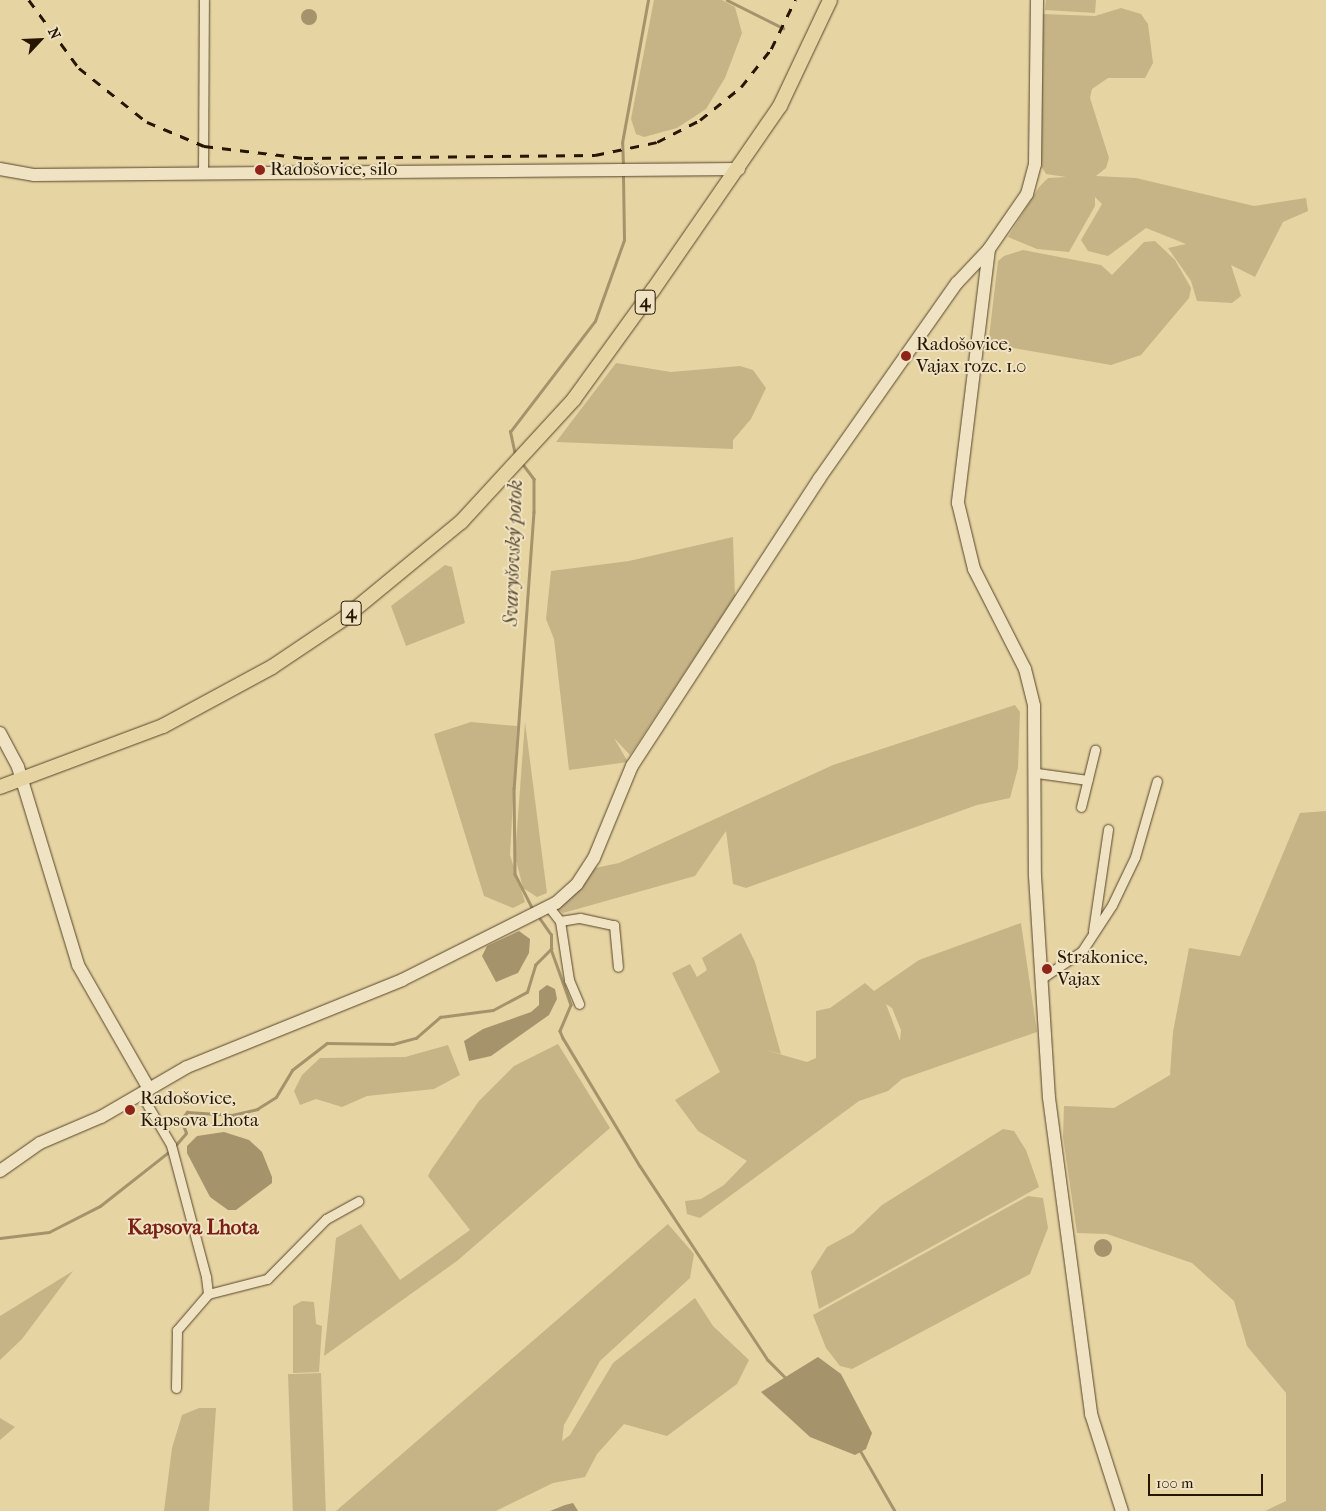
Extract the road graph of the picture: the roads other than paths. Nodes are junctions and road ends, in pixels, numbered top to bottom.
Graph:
1 (204, 0) edge
2 (830, 0) edge
3 (1037, 0) edge
4 (0, 169) edge
5 (739, 169) junction
6 (204, 174) junction
7 (989, 249) junction
8 (0, 733) edge
9 (1095, 750) dead end
10 (1037, 773) junction
11 (1088, 780) junction
12 (21, 781) junction
13 (1157, 782) dead end
14 (0, 787) edge
15 (1081, 807) dead end
16 (1108, 829) dead end
17 (549, 906) junction
18 (560, 921) junction
19 (1092, 936) junction
20 (618, 967) dead end
21 (1042, 978) junction
22 (579, 1004) dead end
23 (145, 1092) junction
24 (0, 1171) edge
25 (358, 1201) dead end
26 (208, 1294) junction
27 (176, 1388) dead end
28 (1122, 1511) edge

1 - 6 street
2 - 5 main road, 4
3 - 7 street
4 - 6 street
5 - 6 street
5 - 12 main road, 4
7 - 10 street
7 - 17 street
8 - 12 street
9 - 11 street
10 - 11 street
10 - 21 street
11 - 15 street
12 - 14 main road, 4
12 - 23 street
13 - 19 street
16 - 19 street
17 - 18 street
17 - 23 street
18 - 20 street
18 - 22 street
19 - 21 street
21 - 28 street
23 - 24 street
23 - 26 street
25 - 26 street
26 - 27 street

